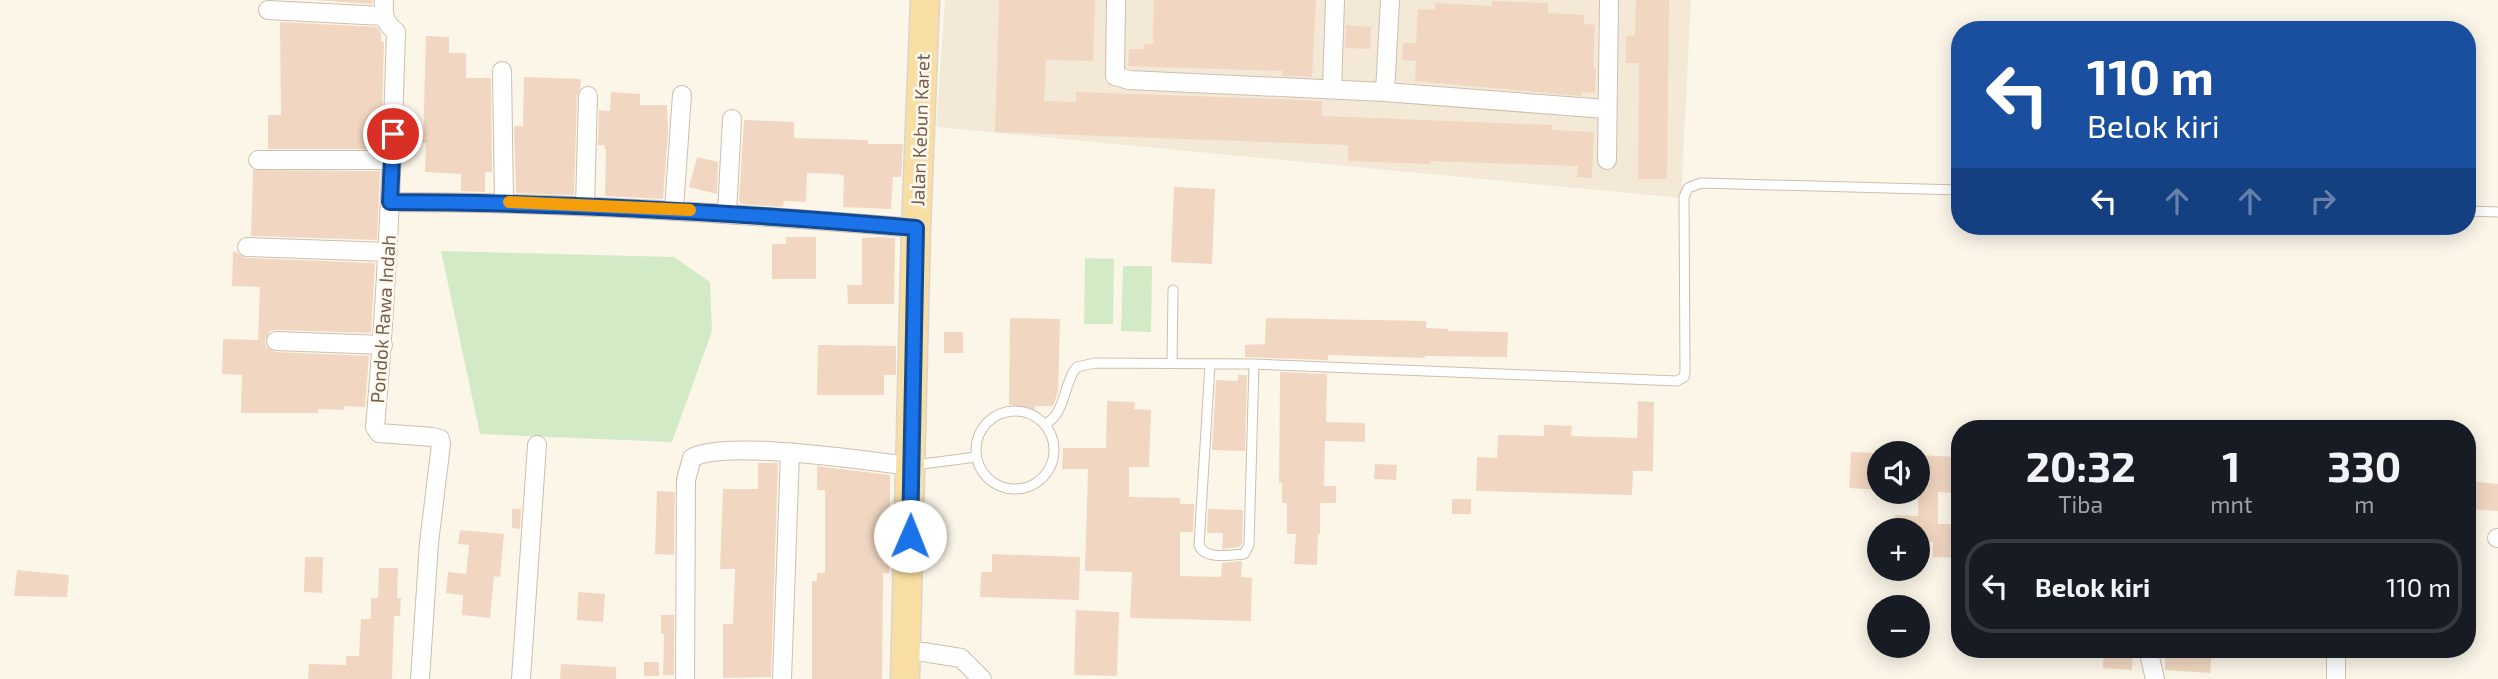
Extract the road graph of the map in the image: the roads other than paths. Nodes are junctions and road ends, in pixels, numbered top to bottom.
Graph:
1 (925, 0) edge
2 (1116, 0) edge
3 (1335, 0) edge
4 (1390, 0) edge
5 (1609, 0) edge
6 (384, 8) edge
7 (268, 10) dead end
8 (502, 71) dead end
9 (1332, 89) junction
10 (1385, 92) junction
11 (588, 96) dead end
12 (682, 96) dead end
13 (1606, 109) junction
14 (732, 119) dead end
15 (258, 160) dead end
16 (393, 160) junction
17 (1607, 160) dead end
18 (1951, 190) edge
19 (390, 202) junction
20 (504, 202) junction
21 (585, 206) junction
22 (674, 209) junction
23 (2476, 211) edge
24 (727, 212) junction
25 (2498, 212) edge
26 (916, 228) junction
27 (247, 247) dead end
28 (388, 252) junction
29 (1173, 290) dead end
30 (276, 341) dead end
31 (383, 345) junction
32 (1172, 363) junction
33 (1210, 364) junction
34 (1254, 364) junction
35 (1045, 424) junction
36 (537, 445) dead end
37 (790, 452) junction
38 (976, 457) junction
39 (911, 466) junction
40 (2150, 658) edge
41 (2336, 658) edge
42 (905, 666) edge
43 (420, 679) edge
44 (522, 679) edge
45 (685, 679) edge
46 (782, 679) edge
47 (982, 679) edge
48 (2155, 679) edge
49 (2336, 679) edge

1 - 26 main road, Jalan Kebun Karet
2 - 9 street
3 - 9 street
4 - 10 street
5 - 13 street
6 - 7 street
6 - 16 street, Pondok Rawa Indah
8 - 20 street
9 - 10 street
10 - 13 street
11 - 21 street
12 - 22 street
13 - 17 street
14 - 24 street
15 - 16 street
16 - 19 street, Pondok Rawa Indah
18 - 34 lane
19 - 20 street
19 - 28 street, Pondok Rawa Indah
20 - 21 street
21 - 22 street
22 - 24 street
23 - 25 lane
24 - 26 street
26 - 39 main road, Jalan Kebun Karet
27 - 28 street
28 - 31 street, Pondok Rawa Indah
29 - 32 lane
30 - 31 street
31 - 43 street, Pondok Rawa Indah
32 - 33 lane
32 - 35 lane
33 - 34 lane
33 - 34 lane
35 - 38 lane
35 - 38 lane
36 - 44 street
37 - 39 street
37 - 45 street
37 - 46 street
38 - 39 lane
39 - 42 main road, Jalan Kebun Karet
40 - 48 street
41 - 49 street
42 - 47 street

